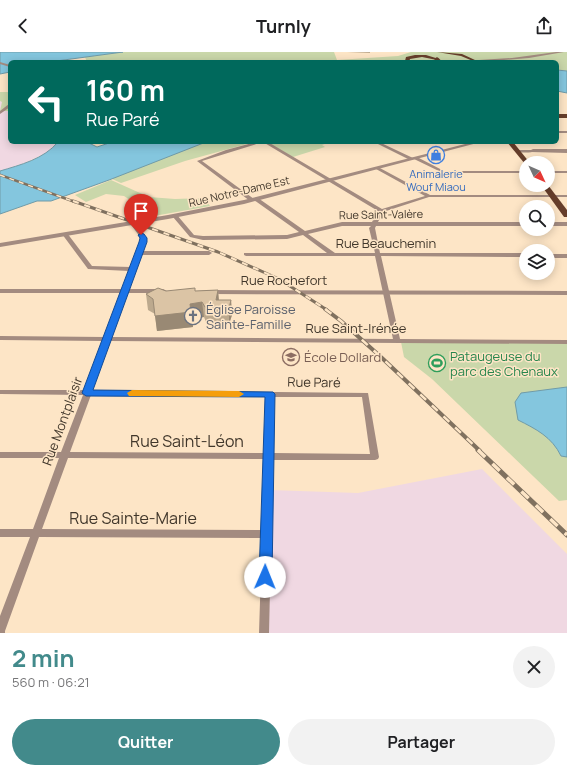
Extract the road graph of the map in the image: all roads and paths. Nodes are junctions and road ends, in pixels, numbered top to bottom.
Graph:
1 (421, 52) edge
2 (429, 52) edge
3 (439, 52) edge
4 (562, 52) edge
5 (402, 60) edge
6 (407, 60) edge
7 (436, 60) edge
8 (437, 60) edge
9 (439, 60) edge
10 (471, 60) junction
11 (253, 144) edge
12 (268, 144) edge
13 (380, 144) edge
14 (471, 144) edge
15 (512, 144) edge
16 (518, 151) junction
17 (533, 151) joint
18 (567, 151) edge
19 (522, 156) edge
20 (413, 159) junction
21 (378, 168) junction
22 (519, 172) edge
23 (555, 172) edge
24 (567, 172) edge
25 (331, 180) junction
26 (550, 192) edge
27 (429, 196) junction
28 (553, 196) junction
29 (567, 196) edge
30 (254, 199) junction
31 (381, 210) junction
32 (567, 215) edge
33 (175, 216) junction
34 (133, 223) junction
35 (374, 224) junction
36 (519, 224) edge
37 (555, 224) edge
38 (567, 224) edge
39 (303, 233) junction
40 (65, 234) junction
41 (0, 245) edge
42 (139, 253) junction
43 (209, 254) dead end
44 (246, 254) dead end
45 (333, 254) junction
46 (378, 254) junction
47 (519, 255) edge
48 (555, 256) edge
49 (567, 256) edge
50 (133, 269) junction
51 (0, 291) edge
52 (125, 291) junction
53 (167, 291) edge
54 (199, 292) edge
55 (386, 293) junction
56 (567, 293) edge
57 (0, 338) edge
58 (108, 338) junction
59 (397, 340) junction
60 (567, 342) edge
61 (0, 392) edge
62 (86, 393) junction
63 (270, 394) junction
64 (0, 455) edge
65 (65, 456) junction
66 (268, 456) junction
67 (374, 457) joint
68 (0, 533) edge
69 (36, 533) junction
70 (266, 534) junction
71 (0, 631) edge
72 (264, 633) edge

1 - 5 main road
2 - 8 main road
3 - 10 main road
4 - 10 street
6 - 7 main road
9 - 10 main road
11 - 30 street
12 - 25 street
13 - 20 street
14 - 20 street, Rue Notre-Dame Est
15 - 16 main road
16 - 17 street
16 - 19 main road
17 - 18 street
20 - 21 street, Rue Notre-Dame Est
20 - 22 street
21 - 25 street, Rue Notre-Dame Est
21 - 27 street
23 - 24 street
25 - 30 street, Rue Notre-Dame Est
25 - 31 street
26 - 28 main road
27 - 28 street
27 - 31 street
28 - 29 street
28 - 32 main road
30 - 33 street, Rue Notre-Dame Est
30 - 39 street
31 - 35 street
33 - 34 street, Rue Notre-Dame Est
33 - 39 street, Rue Saint-Valère
34 - 40 street, Rue Notre-Dame Est
34 - 42 street, Rue Montplaisir
35 - 36 street, Rue Saint-Valère
35 - 39 street, Rue Saint-Valère
35 - 46 street
37 - 38 street
39 - 45 street
40 - 41 street, Rue Notre-Dame Est
40 - 50 street
42 - 43 street
42 - 50 street, Rue Montplaisir
44 - 45 street, Rue Beauchemin
45 - 46 street, Rue Beauchemin
46 - 47 street, Rue Beauchemin
46 - 55 street
48 - 49 street
50 - 52 street, Rue Montplaisir
51 - 52 street
52 - 53 street
52 - 58 street, Rue Montplaisir
54 - 55 street, Rue Rochefort
55 - 56 street, Rue Rochefort
55 - 59 street
57 - 58 street, Rue Saint-Irénée
58 - 59 street, Rue Saint-Irénée
58 - 62 street, Rue Montplaisir
59 - 60 street, Rue Saint-Irénée
61 - 62 street, Rue Paré
62 - 63 street, Rue Paré
62 - 65 street, Rue Montplaisir
63 - 66 street
63 - 67 street, Rue Paré
64 - 65 street, Rue Saint-Léon
65 - 66 street, Rue Saint-Léon
65 - 69 street, Rue Montplaisir
66 - 67 street, Rue Saint-Léon
66 - 70 street
68 - 69 street, Rue Sainte-Marie
69 - 70 street, Rue Sainte-Marie
69 - 71 street, Rue Montplaisir
70 - 72 street

